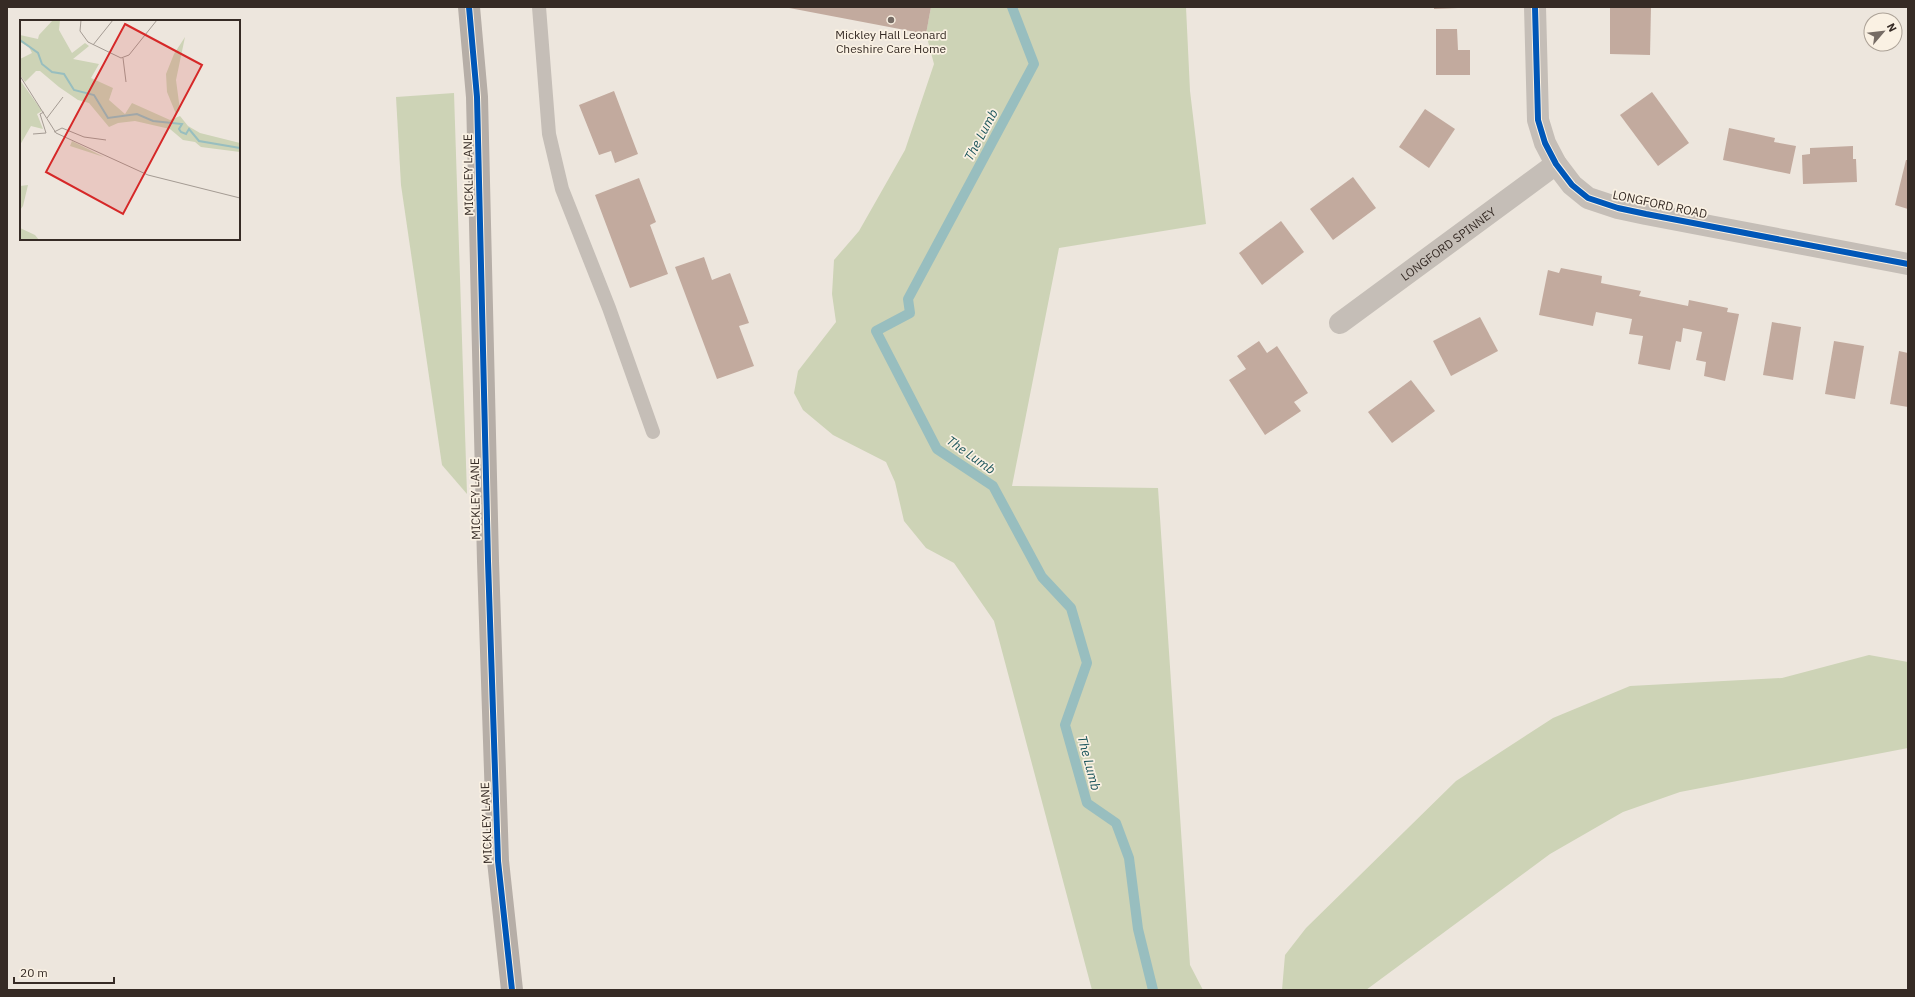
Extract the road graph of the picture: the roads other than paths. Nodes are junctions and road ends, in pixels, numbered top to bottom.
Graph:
1 (469, 7) edge
2 (539, 7) edge
3 (1535, 7) edge
4 (1556, 164) junction
5 (1908, 264) edge
6 (1340, 323) dead end
7 (653, 432) dead end
8 (512, 990) edge

1 - 8 street, MICKLEY LANE
2 - 7 lane
3 - 4 street, LONGFORD ROAD
4 - 5 street, LONGFORD ROAD
4 - 6 street, LONGFORD SPINNEY

